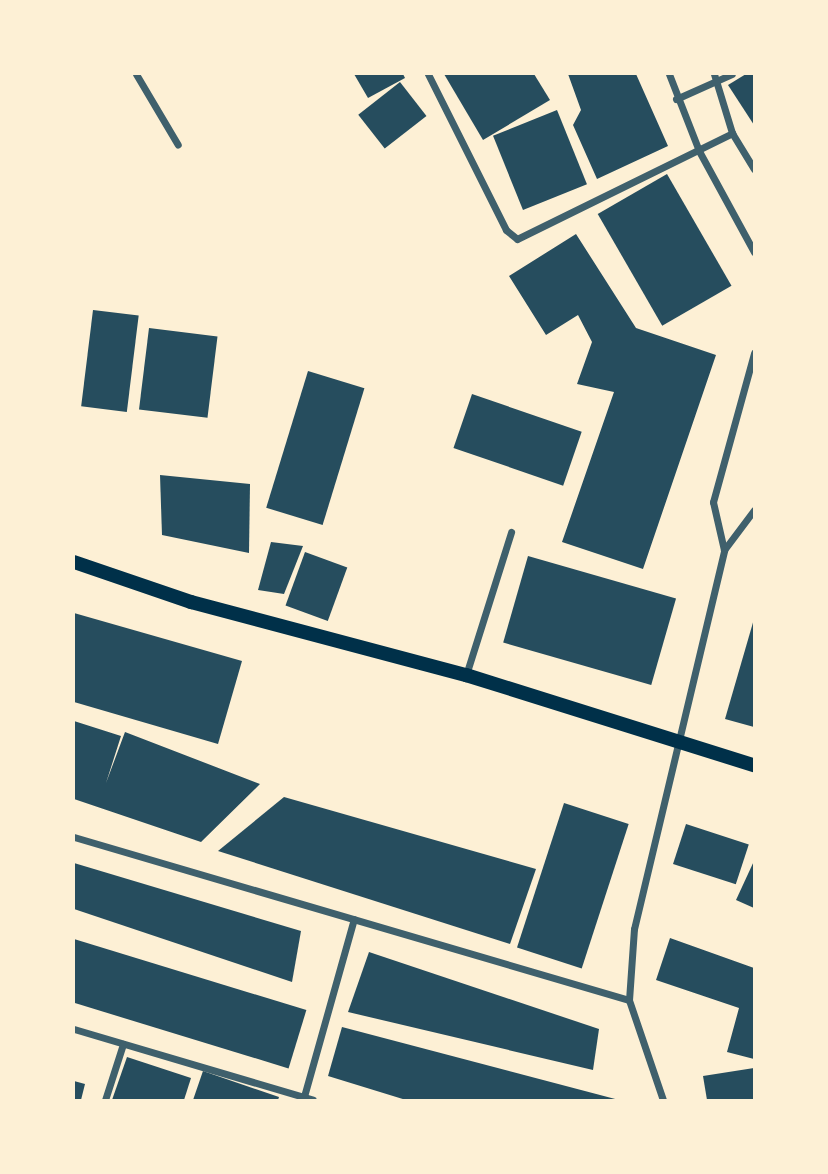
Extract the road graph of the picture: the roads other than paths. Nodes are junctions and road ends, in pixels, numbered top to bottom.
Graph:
1 (135, 74) edge
2 (428, 74) edge
3 (669, 74) edge
4 (714, 74) edge
5 (732, 74) edge
6 (717, 82) junction
7 (676, 99) junction
8 (732, 133) junction
9 (178, 145) dead end
10 (699, 151) junction
11 (754, 169) edge
12 (754, 252) edge
13 (754, 353) edge
14 (754, 510) edge
15 (511, 532) dead end
16 (724, 550) junction
17 (74, 562) edge
18 (466, 675) junction
19 (676, 742) junction
20 (754, 765) edge
21 (74, 837) edge
22 (354, 919) junction
23 (629, 1000) junction
24 (74, 1029) edge
25 (123, 1044) junction
26 (303, 1099) edge
27 (105, 1101) edge
28 (313, 1101) edge
29 (663, 1101) edge

1 - 9 street
2 - 10 street
3 - 7 street
4 - 6 street
5 - 6 street
6 - 7 street
6 - 8 street
7 - 10 street
8 - 10 street
8 - 11 street
10 - 12 street
13 - 16 street
14 - 16 street
15 - 18 street
16 - 19 street
17 - 18 main road
18 - 19 main road
19 - 20 main road
19 - 23 street
21 - 22 street
22 - 23 street
22 - 26 street
23 - 29 street
24 - 25 street
25 - 26 street
25 - 27 street
26 - 28 street

